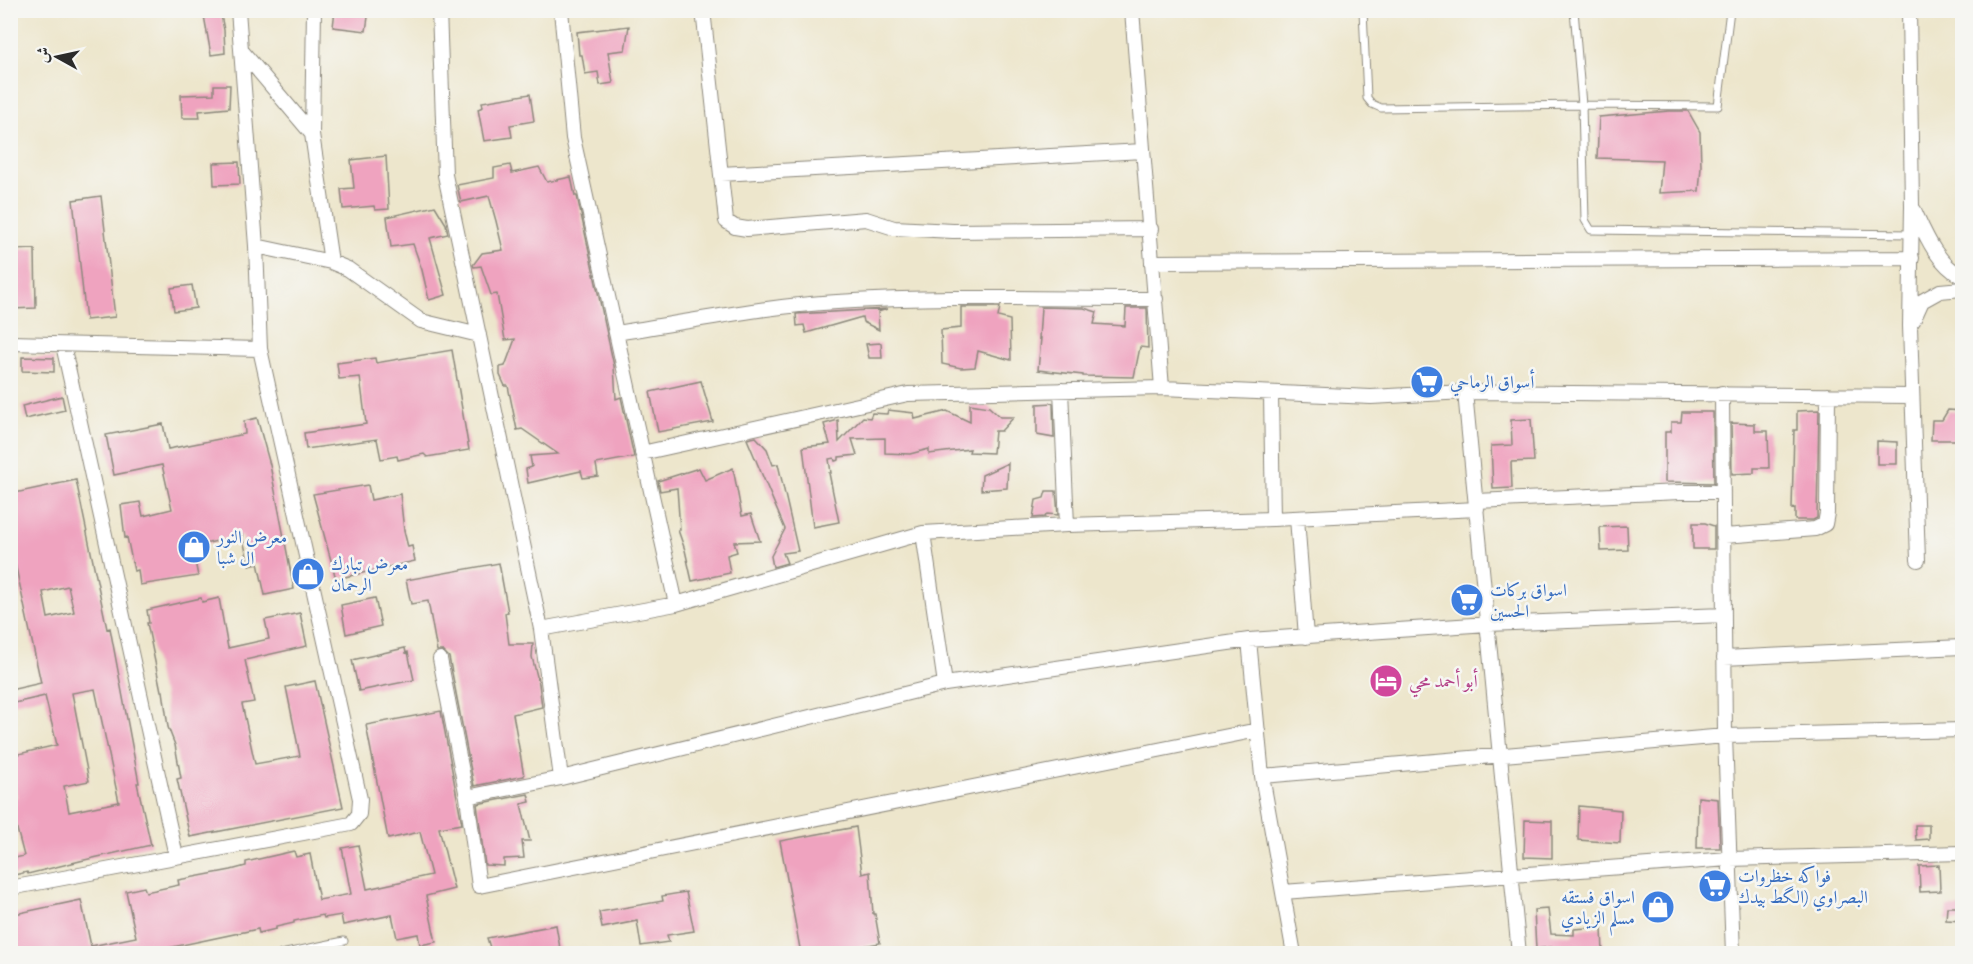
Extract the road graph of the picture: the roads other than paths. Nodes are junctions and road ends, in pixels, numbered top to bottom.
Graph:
1 (238, 10) edge
2 (314, 10) edge
3 (439, 10) edge
4 (561, 10) edge
5 (703, 10) edge
6 (1132, 10) edge
7 (1363, 10) edge
8 (1574, 10) edge
9 (1730, 10) edge
10 (1910, 10) edge
11 (241, 50) junction
12 (1582, 105) junction
13 (312, 134) junction
14 (1143, 151) junction
15 (720, 174) junction
16 (1912, 206) junction
17 (1151, 230) junction
18 (1912, 234) junction
19 (256, 246) junction
20 (1912, 258) junction
21 (331, 262) junction
22 (1153, 262) junction
23 (1962, 276) edge
24 (1962, 289) edge
25 (1156, 299) junction
26 (1910, 326) junction
27 (616, 333) junction
28 (479, 335) junction
29 (10, 343) edge
30 (63, 345) junction
31 (260, 349) junction
32 (1162, 388) junction
33 (1061, 390) junction
34 (1465, 392) junction
35 (1722, 393) junction
36 (1271, 394) junction
37 (1828, 395) junction
38 (1912, 396) junction
39 (642, 453) junction
40 (1723, 492) junction
41 (1476, 505) junction
42 (1297, 518) junction
43 (1273, 519) junction
44 (1067, 525) junction
45 (923, 533) junction
46 (1724, 536) junction
47 (1918, 560) dead end
48 (676, 604) junction
49 (1724, 615) junction
50 (1488, 624) junction
51 (541, 629) junction
52 (1306, 637) junction
53 (1249, 640) junction
54 (1962, 647) edge
55 (440, 658) dead end
56 (1724, 658) junction
57 (945, 684) junction
58 (1258, 730) junction
59 (1962, 730) edge
60 (1725, 736) junction
61 (1500, 755) junction
62 (1262, 776) junction
63 (561, 778) junction
64 (466, 797) junction
65 (1962, 854) edge
66 (176, 856) junction
67 (1729, 859) junction
68 (1511, 875) junction
69 (10, 888) edge
70 (1282, 892) junction
71 (344, 941) dead end
72 (281, 954) edge
73 (1294, 954) edge
74 (1519, 954) edge
75 (1733, 954) edge

1 - 11 street
2 - 13 street
3 - 28 street
4 - 27 street
5 - 15 street
6 - 14 street
7 - 12 lane
8 - 12 lane
9 - 12 lane
10 - 16 street
11 - 13 street
11 - 19 street
12 - 18 lane
13 - 21 street
14 - 15 street
14 - 17 street
15 - 17 street
16 - 18 street
16 - 23 street
17 - 22 street
18 - 20 street
19 - 21 street
19 - 31 street
20 - 22 street
20 - 26 street
21 - 28 street
22 - 25 street
24 - 26 street
25 - 27 street
25 - 32 street
26 - 38 street
27 - 39 street
28 - 51 street
29 - 30 street
30 - 31 street
30 - 66 street
31 - 66 street
32 - 33 street
32 - 36 street
33 - 39 street
33 - 44 street
34 - 35 street
34 - 36 street
34 - 41 street
35 - 37 street
35 - 40 street
36 - 43 street
37 - 38 street
37 - 46 street
38 - 47 street
39 - 48 street
40 - 41 street
40 - 46 street
41 - 42 street
41 - 50 street
42 - 43 street
42 - 52 street
43 - 44 street
44 - 45 street
45 - 48 street
45 - 57 street
46 - 49 street
48 - 51 street
49 - 50 street
49 - 56 street
50 - 52 street
50 - 61 street
51 - 63 street
52 - 53 street
53 - 57 street
53 - 58 street
54 - 56 street
55 - 64 street
56 - 60 street
57 - 63 street
58 - 62 street
58 - 64 street
59 - 60 street
60 - 61 street
60 - 67 street
61 - 62 street
61 - 68 street
62 - 70 street
63 - 64 street
65 - 67 street
66 - 69 street
67 - 68 street
67 - 75 street
68 - 70 street
68 - 74 street
70 - 73 street
71 - 72 lane

